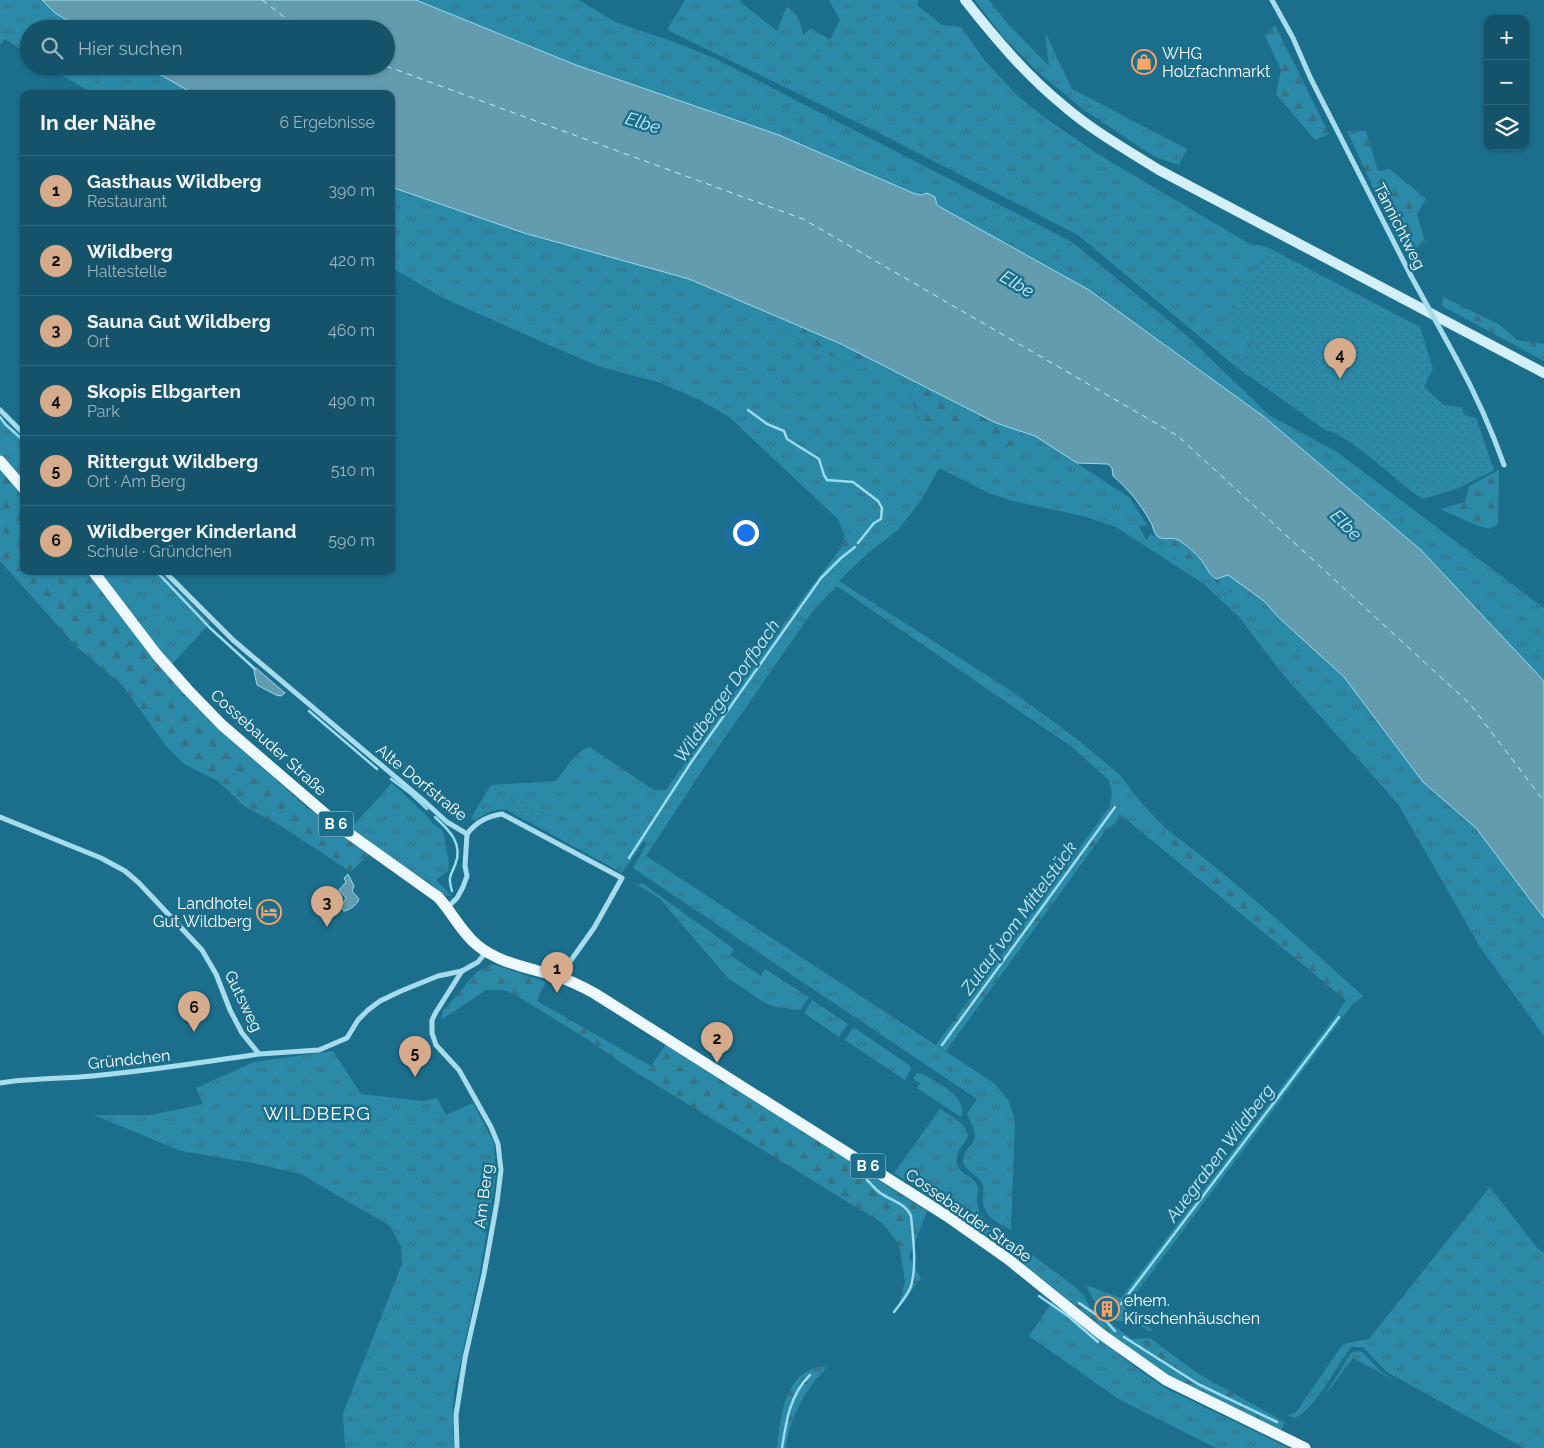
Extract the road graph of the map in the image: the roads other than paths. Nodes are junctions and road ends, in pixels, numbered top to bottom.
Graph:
1 (965, 0) edge
2 (1272, 0) edge
3 (1544, 373) edge
4 (0, 410) edge
5 (20, 430) edge
6 (0, 462) edge
7 (1504, 465) dead end
8 (20, 484) edge
9 (96, 575) edge
10 (168, 575) edge
11 (0, 817) edge
12 (467, 834) junction
13 (448, 907) junction
14 (486, 952) junction
15 (462, 971) junction
16 (559, 977) junction
17 (259, 1054) junction
18 (0, 1083) edge
19 (457, 1448) edge
20 (1305, 1448) edge

1 - 3 main road
2 - 7 street, Tännichtweg, bridge
4 - 5 street
6 - 8 main road
9 - 13 main road, Cossebauder Straße / B 6
10 - 12 street, Alte Dorfstraße
11 - 17 street, Gutsweg
12 - 13 street
12 - 16 street, Alte Dorfstraße
13 - 14 main road, Cossebauder Straße / B 6
14 - 15 street, Gutsweg
14 - 16 main road, Cossebauder Straße / B 6
15 - 17 street, Gutsweg
15 - 19 street, Am Berg
16 - 20 main road, Cossebauder Straße / B 6
17 - 18 street, Gründchen

